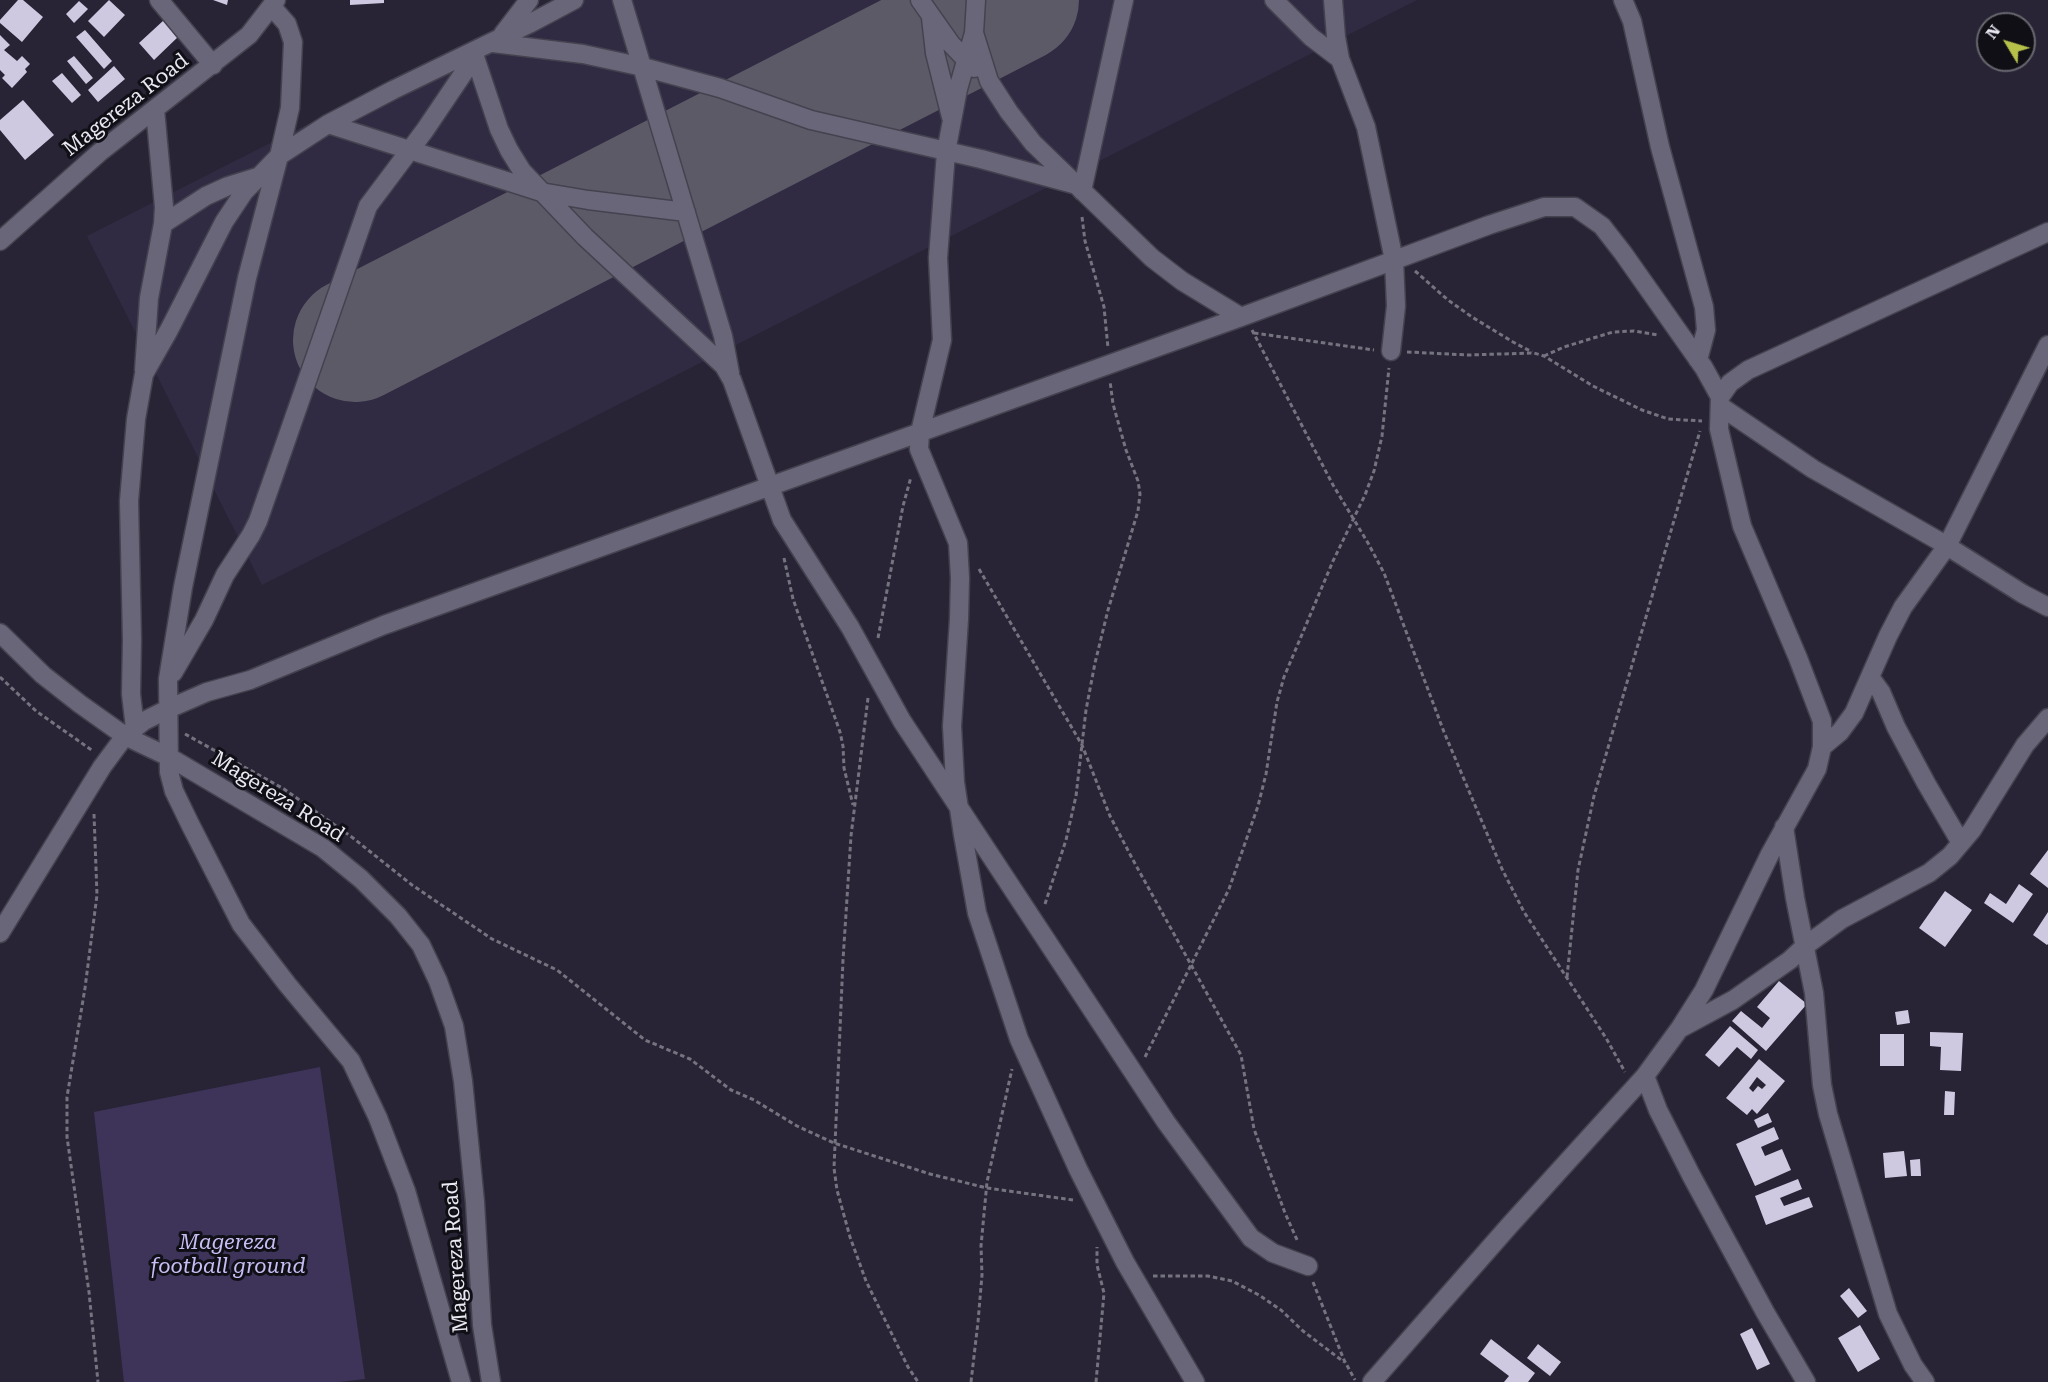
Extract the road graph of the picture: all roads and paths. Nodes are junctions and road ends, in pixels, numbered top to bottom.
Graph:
1 (159, 0) edge
2 (529, 0) edge
3 (574, 0) edge
4 (622, 0) edge
5 (920, 0) edge
6 (976, 0) edge
7 (1124, 0) edge
8 (1274, 0) edge
9 (1333, 0) edge
10 (1623, 0) edge
11 (1630, 0) edge
12 (274, 3) edge
13 (931, 16) junction
14 (1632, 21) junction
15 (974, 33) junction
16 (494, 41) junction
17 (474, 53) junction
18 (1340, 58) junction
19 (967, 61) junction
20 (213, 65) junction
21 (643, 67) junction
22 (989, 81) junction
23 (155, 110) junction
24 (951, 119) junction
25 (328, 124) junction
26 (410, 150) junction
27 (946, 152) junction
28 (279, 156) junction
29 (259, 176) junction
30 (1079, 188) junction
31 (542, 192) junction
32 (686, 212) junction
33 (163, 224) junction
34 (2048, 232) edge
35 (0, 241) edge
36 (1398, 258) junction
37 (1241, 317) junction
38 (1254, 333) junction
39 (1684, 340) junction
40 (2048, 345) edge
41 (1391, 351) junction
42 (1534, 353) junction
43 (1544, 356) junction
44 (1698, 360) junction
45 (1109, 364) junction
46 (144, 374) junction
47 (732, 380) junction
48 (1715, 411) junction
49 (919, 441) junction
50 (770, 487) junction
51 (1353, 518) junction
52 (1947, 546) junction
53 (783, 554) dead end
54 (976, 565) dead end
55 (2048, 607) edge
56 (0, 633) edge
57 (878, 638) dead end
58 (872, 670) junction
59 (0, 677) edge
60 (1870, 677) junction
61 (168, 679) junction
62 (168, 716) junction
63 (2048, 718) edge
64 (130, 732) junction
65 (1082, 745) junction
66 (1822, 747) junction
67 (169, 757) junction
68 (107, 760) junction
69 (854, 808) junction
70 (959, 809) junction
71 (94, 814) dead end
72 (1784, 827) junction
73 (1961, 843) junction
74 (1038, 926) junction
75 (0, 933) edge
76 (1804, 946) junction
77 (1190, 964) junction
78 (1567, 979) junction
79 (1680, 1028) junction
80 (1019, 1039) junction
81 (1136, 1075) junction
82 (1640, 1082) junction
83 (834, 1143) junction
84 (987, 1188) junction
85 (1098, 1209) junction
86 (1308, 1266) junction
87 (1132, 1273) junction
88 (1345, 1363) junction
89 (98, 1382) edge
90 (461, 1382) edge
91 (491, 1382) edge
92 (918, 1382) edge
93 (972, 1382) edge
94 (1096, 1382) edge
95 (1196, 1382) edge
96 (1356, 1382) edge
97 (1372, 1382) edge
98 (1806, 1382) edge
99 (1925, 1382) edge

1 - 20 street
2 - 16 street
3 - 16 street
4 - 21 street
5 - 13 street
6 - 15 street
7 - 30 street
8 - 18 street
9 - 18 street
10 - 14 street
11 - 14 street
12 - 20 street, Magereza Road
12 - 28 street
13 - 19 street
13 - 24 street
14 - 44 street
15 - 19 street
15 - 22 street
16 - 17 street
16 - 21 street
17 - 25 street
17 - 26 street
17 - 31 street
18 - 36 street
19 - 22 street
19 - 24 street
20 - 23 street, Magereza Road
21 - 27 street
21 - 32 street
22 - 30 street
23 - 33 street
23 - 35 street, Magereza Road
24 - 27 street
25 - 26 street
25 - 28 street
26 - 31 street
26 - 61 street
27 - 30 street
27 - 49 street
28 - 29 street
28 - 61 street
29 - 33 street
29 - 46 street
30 - 37 street
30 - 45 path
31 - 32 street
31 - 47 street
32 - 47 street
33 - 46 street
34 - 48 street
36 - 37 street
36 - 39 street
36 - 41 street
36 - 42 path
37 - 38 path
37 - 45 street
38 - 41 path
38 - 51 path
39 - 43 path
39 - 44 street
40 - 52 street
41 - 42 path
41 - 51 path
42 - 43 path
43 - 48 path
44 - 48 street
45 - 49 street
45 - 65 path
46 - 64 street
47 - 50 street
48 - 52 street
48 - 66 street
48 - 78 path
49 - 50 street
49 - 57 path
49 - 70 street
50 - 58 street
50 - 62 street
51 - 77 path
51 - 78 path
52 - 55 street
52 - 60 street
53 - 69 path
54 - 65 path
56 - 64 street, Magereza Road
58 - 69 path
58 - 70 street
59 - 68 path
60 - 66 street
60 - 73 street
61 - 62 street
62 - 64 street
62 - 67 street
62 - 83 path
63 - 73 street
64 - 67 street, Magereza Road
64 - 68 street
65 - 74 path
65 - 77 path
66 - 72 street
67 - 90 street
67 - 91 street, Magereza Road
68 - 75 street
69 - 83 path
70 - 74 street
70 - 80 street
71 - 89 path
72 - 76 street
72 - 79 street
73 - 76 street
74 - 81 street
76 - 79 street
76 - 99 street
77 - 81 path
77 - 86 path
78 - 82 path
79 - 82 street
80 - 84 path
80 - 85 street
81 - 86 street
82 - 97 street
82 - 98 street
83 - 84 path
83 - 92 path
84 - 85 path
84 - 93 path
85 - 87 street
85 - 94 path
86 - 88 path
87 - 88 path
87 - 95 street
88 - 96 path

